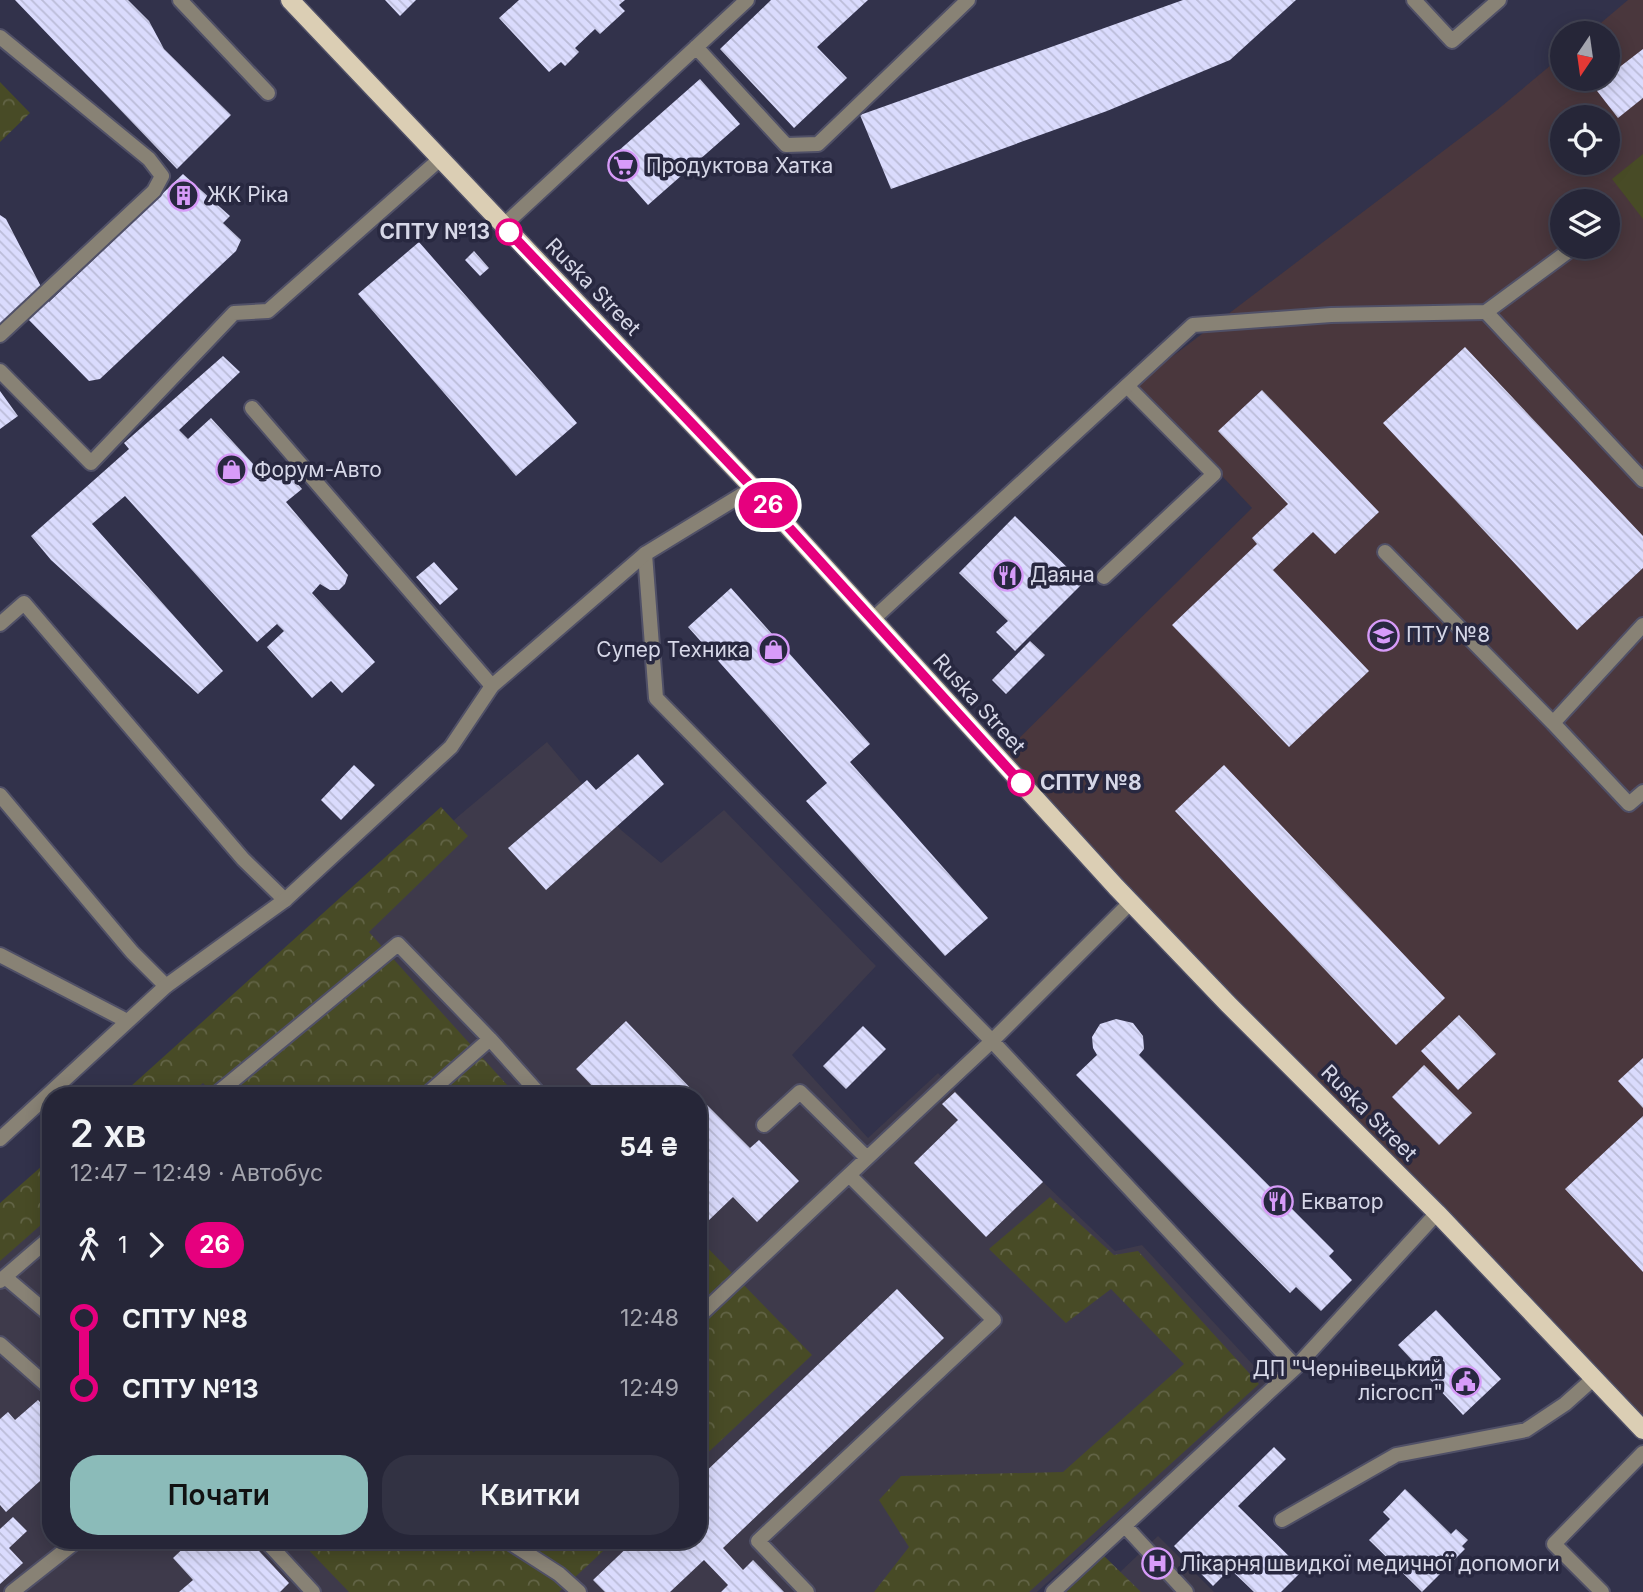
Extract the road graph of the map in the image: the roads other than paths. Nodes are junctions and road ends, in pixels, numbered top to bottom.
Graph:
1 (180, 0) edge
2 (290, 0) edge
3 (747, 0) edge
4 (968, 0) edge
5 (1414, 0) edge
6 (1499, 0) edge
7 (0, 37) edge
8 (696, 47) junction
9 (268, 93) dead end
10 (440, 159) junction
11 (503, 226) junction
12 (1558, 259) edge
13 (1486, 312) junction
14 (0, 335) edge
15 (0, 371) edge
16 (1127, 386) junction
17 (252, 408) dead end
18 (1643, 480) edge
19 (753, 488) junction
20 (1385, 552) dead end
21 (645, 554) junction
22 (1104, 577) dead end
23 (872, 620) junction
24 (0, 624) edge
25 (1643, 625) edge
26 (492, 686) junction
27 (1553, 723) junction
28 (1643, 792) edge
29 (0, 795) edge
30 (285, 900) junction
31 (1131, 902) junction
32 (0, 955) edge
33 (166, 986) junction
34 (127, 1021) junction
35 (490, 1039) junction
36 (992, 1041) junction
37 (56, 1087) edge
38 (225, 1087) edge
39 (435, 1087) edge
40 (533, 1087) edge
41 (42, 1100) edge
42 (764, 1125) dead end
43 (0, 1139) edge
44 (867, 1158) junction
45 (849, 1175) junction
46 (1437, 1213) junction
47 (42, 1245) edge
48 (3, 1279) edge
49 (42, 1309) edge
50 (707, 1309) edge
51 (0, 1345) edge
52 (1296, 1367) junction
53 (1593, 1379) junction
54 (42, 1382) edge
55 (1643, 1430) edge
56 (1643, 1452) edge
57 (1282, 1520) dead end
58 (1125, 1526) junction
59 (67, 1549) edge
60 (273, 1549) edge
61 (520, 1549) edge
62 (12, 1592) edge
63 (313, 1592) edge
64 (579, 1592) edge
65 (807, 1592) edge
66 (1053, 1592) edge
67 (1186, 1592) edge
68 (1602, 1592) edge

1 - 9 street
2 - 10 main road, Ruska Street
3 - 8 street
4 - 8 street
5 - 6 street
7 - 14 street
8 - 11 street
10 - 11 main road, Ruska Street
10 - 15 street
11 - 19 main road, Ruska Street
12 - 13 street
13 - 16 street
13 - 18 street
16 - 22 street
16 - 23 street
17 - 26 street
19 - 21 street
19 - 23 main road, Ruska Street
20 - 27 street
21 - 26 street
21 - 36 street
23 - 31 main road, Ruska Street
24 - 30 street
25 - 27 street
26 - 30 street
27 - 28 street
29 - 33 street
30 - 33 street
31 - 36 street
31 - 46 main road, Ruska Street
32 - 34 street
33 - 34 street
34 - 37 street
35 - 38 street
35 - 39 street
35 - 40 street
36 - 44 street
36 - 52 street
41 - 43 street
42 - 44 street
44 - 45 street
45 - 50 street
45 - 65 street
46 - 52 street
46 - 53 main road, Ruska Street
47 - 48 street
48 - 49 street
51 - 54 street
52 - 58 street
53 - 55 main road, Ruska Street
53 - 57 street
56 - 68 street
58 - 66 street
58 - 67 street
59 - 62 street
60 - 63 street
61 - 64 street

